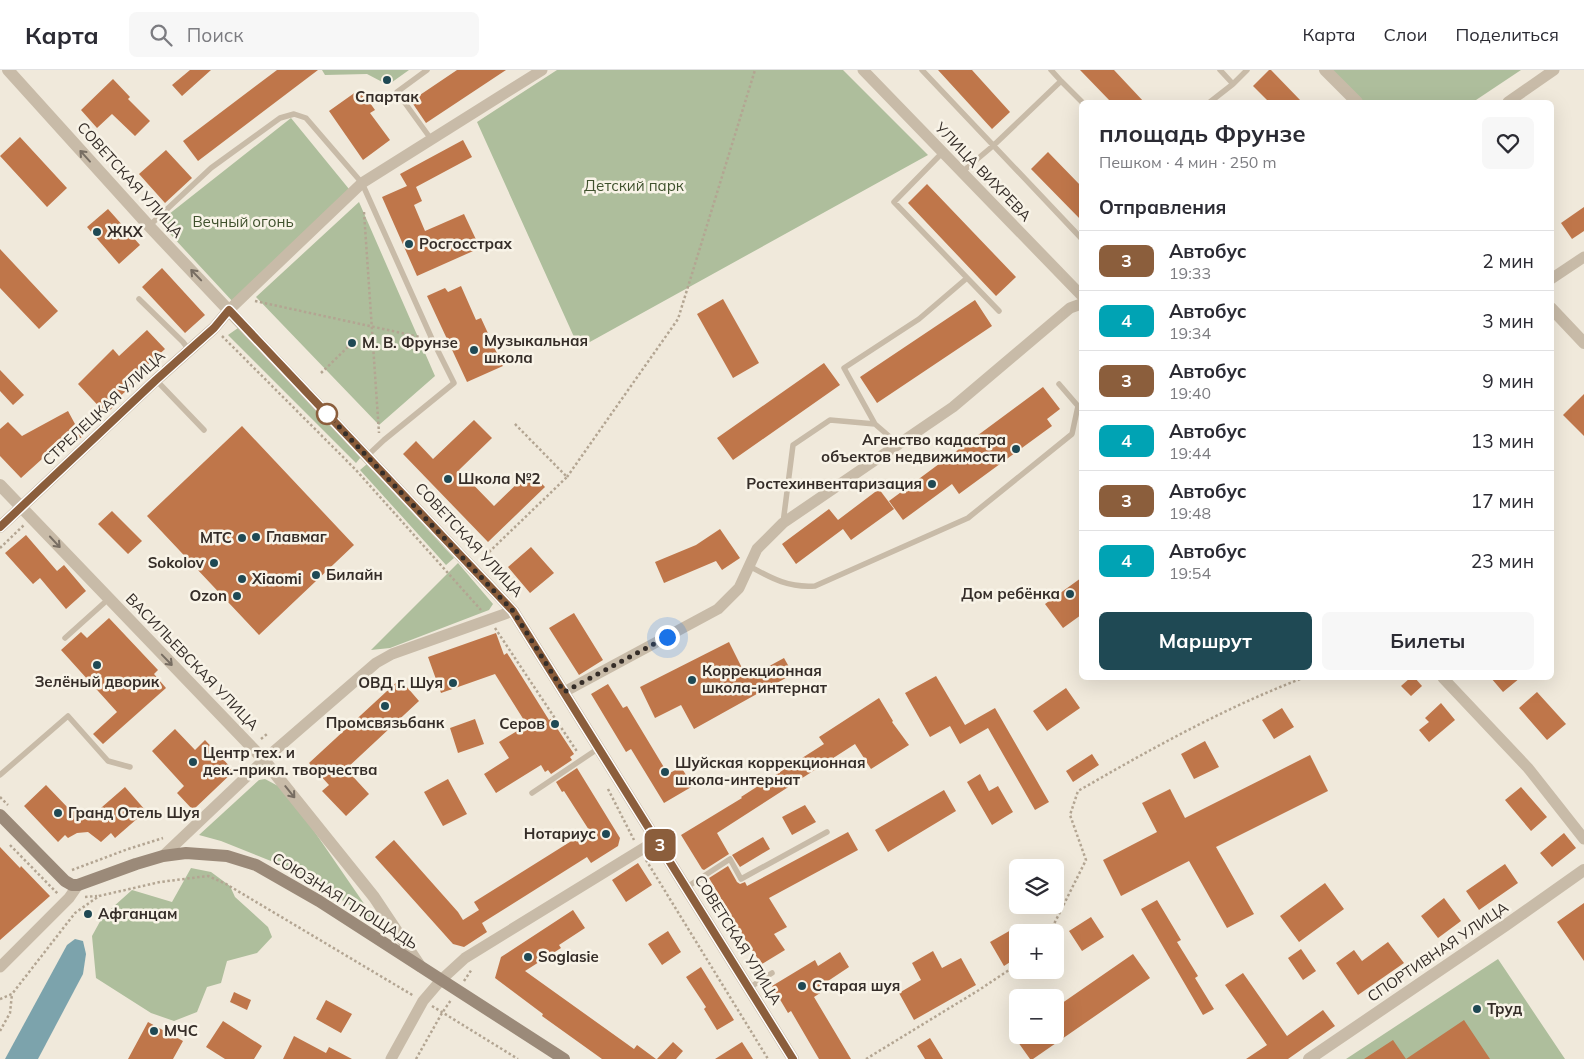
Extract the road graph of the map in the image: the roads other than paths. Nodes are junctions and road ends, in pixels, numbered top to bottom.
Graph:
1 (8, 70) edge
2 (427, 70) edge
3 (542, 70) edge
4 (863, 70) edge
5 (922, 70) edge
6 (1051, 70) edge
7 (1220, 70) edge
8 (1247, 70) edge
9 (1325, 70) edge
10 (1554, 70) edge
11 (1061, 81) junction
12 (1233, 84) junction
13 (1080, 100) edge
14 (1213, 100) edge
15 (1355, 100) edge
16 (1511, 100) edge
17 (431, 139) junction
18 (994, 146) junction
19 (943, 152) junction
20 (962, 172) junction
21 (362, 183) junction
22 (149, 226) junction
23 (1079, 236) edge
24 (1584, 257) edge
25 (1554, 277) edge
26 (968, 278) junction
27 (1079, 293) edge
28 (139, 300) dead end
29 (1079, 305) edge
30 (229, 310) junction
31 (999, 311) dead end
32 (1554, 311) edge
33 (1584, 343) edge
34 (189, 350) junction
35 (156, 380) junction
36 (1059, 384) dead end
37 (875, 424) junction
38 (204, 430) dead end
39 (898, 444) junction
40 (368, 456) junction
41 (0, 485) edge
42 (22, 507) junction
43 (783, 523) junction
44 (0, 527) edge
45 (748, 566) junction
46 (104, 603) dead end
47 (513, 611) junction
48 (65, 638) dead end
49 (1445, 680) edge
50 (564, 692) junction
51 (594, 751) junction
52 (264, 760) junction
53 (130, 767) dead end
54 (0, 775) edge
55 (532, 793) dead end
56 (0, 815) edge
57 (827, 832) dead end
58 (1584, 839) edge
59 (657, 840) junction
60 (163, 856) junction
61 (1584, 870) edge
62 (78, 885) junction
63 (686, 887) junction
64 (0, 967) edge
65 (420, 967) junction
66 (772, 973) dead end
67 (441, 980) junction
68 (749, 988) junction
69 (390, 1059) edge
70 (564, 1059) edge
71 (793, 1059) edge
72 (1309, 1059) edge

22 -> 1 street, СОВЕТСКАЯ УЛИЦА
2 - 17 lane
3 - 17 street
4 - 19 street, УЛИЦА ВИХРЕВА
5 - 18 lane
6 - 11 lane
7 - 12 lane
8 - 12 lane
9 - 15 street
10 - 16 street
11 - 13 lane
11 - 18 lane
12 - 14 lane
17 - 21 street
18 - 20 lane
18 - 23 lane
19 - 20 street, УЛИЦА ВИХРЕВА
19 - 26 lane
20 - 27 street, УЛИЦА ВИХРЕВА
21 - 22 lane
21 - 30 street
21 - 40 lane
30 -> 22 street, СОВЕТСКАЯ УЛИЦА
24 - 25 street
26 - 31 lane
26 - 37 lane
28 - 34 lane
29 - 39 street
30 - 34 street, СТРЕЛЕЦКАЯ УЛИЦА
30 - 40 street, СОВЕТСКАЯ УЛИЦА
32 - 33 street
34 - 35 street, СТРЕЛЕЦКАЯ УЛИЦА
35 - 38 lane
35 - 42 street, СТРЕЛЕЦКАЯ УЛИЦА
36 - 45 lane
37 - 39 lane
37 - 43 lane
39 - 43 street
40 - 47 street, СОВЕТСКАЯ УЛИЦА
41 - 42 street, ВАСИЛЬЕВСКАЯ УЛИЦА
42 - 44 street, СТРЕЛЕЦКАЯ УЛИЦА
42 -> 52 street, ВАСИЛЬЕВСКАЯ УЛИЦА
43 - 45 street
45 - 50 street
46 - 48 lane
47 - 50 street, СОВЕТСКАЯ УЛИЦА
47 - 52 street
49 - 58 street
50 - 51 street, СОВЕТСКАЯ УЛИЦА
51 - 55 lane
51 - 59 street, СОВЕТСКАЯ УЛИЦА
52 - 60 street
52 -> 65 street, ВАСИЛЬЕВСКАЯ УЛИЦА
53 - 54 lane
56 - 62 main road
57 - 63 lane
59 - 63 street, СОВЕТСКАЯ УЛИЦА
59 - 67 street
60 - 62 main road, СОЮЗНАЯ ПЛОЩАДЬ
60 - 65 main road, СОЮЗНАЯ ПЛОЩАДЬ
61 - 72 street, СПОРТИВНАЯ УЛИЦА
62 - 64 street
63 - 68 street, СОВЕТСКАЯ УЛИЦА
65 - 67 main road, СОЮЗНАЯ ПЛОЩАДЬ
66 - 68 lane
67 - 69 street
67 - 70 main road, СОЮЗНАЯ ПЛОЩАДЬ
68 - 71 street, СОВЕТСКАЯ УЛИЦА

